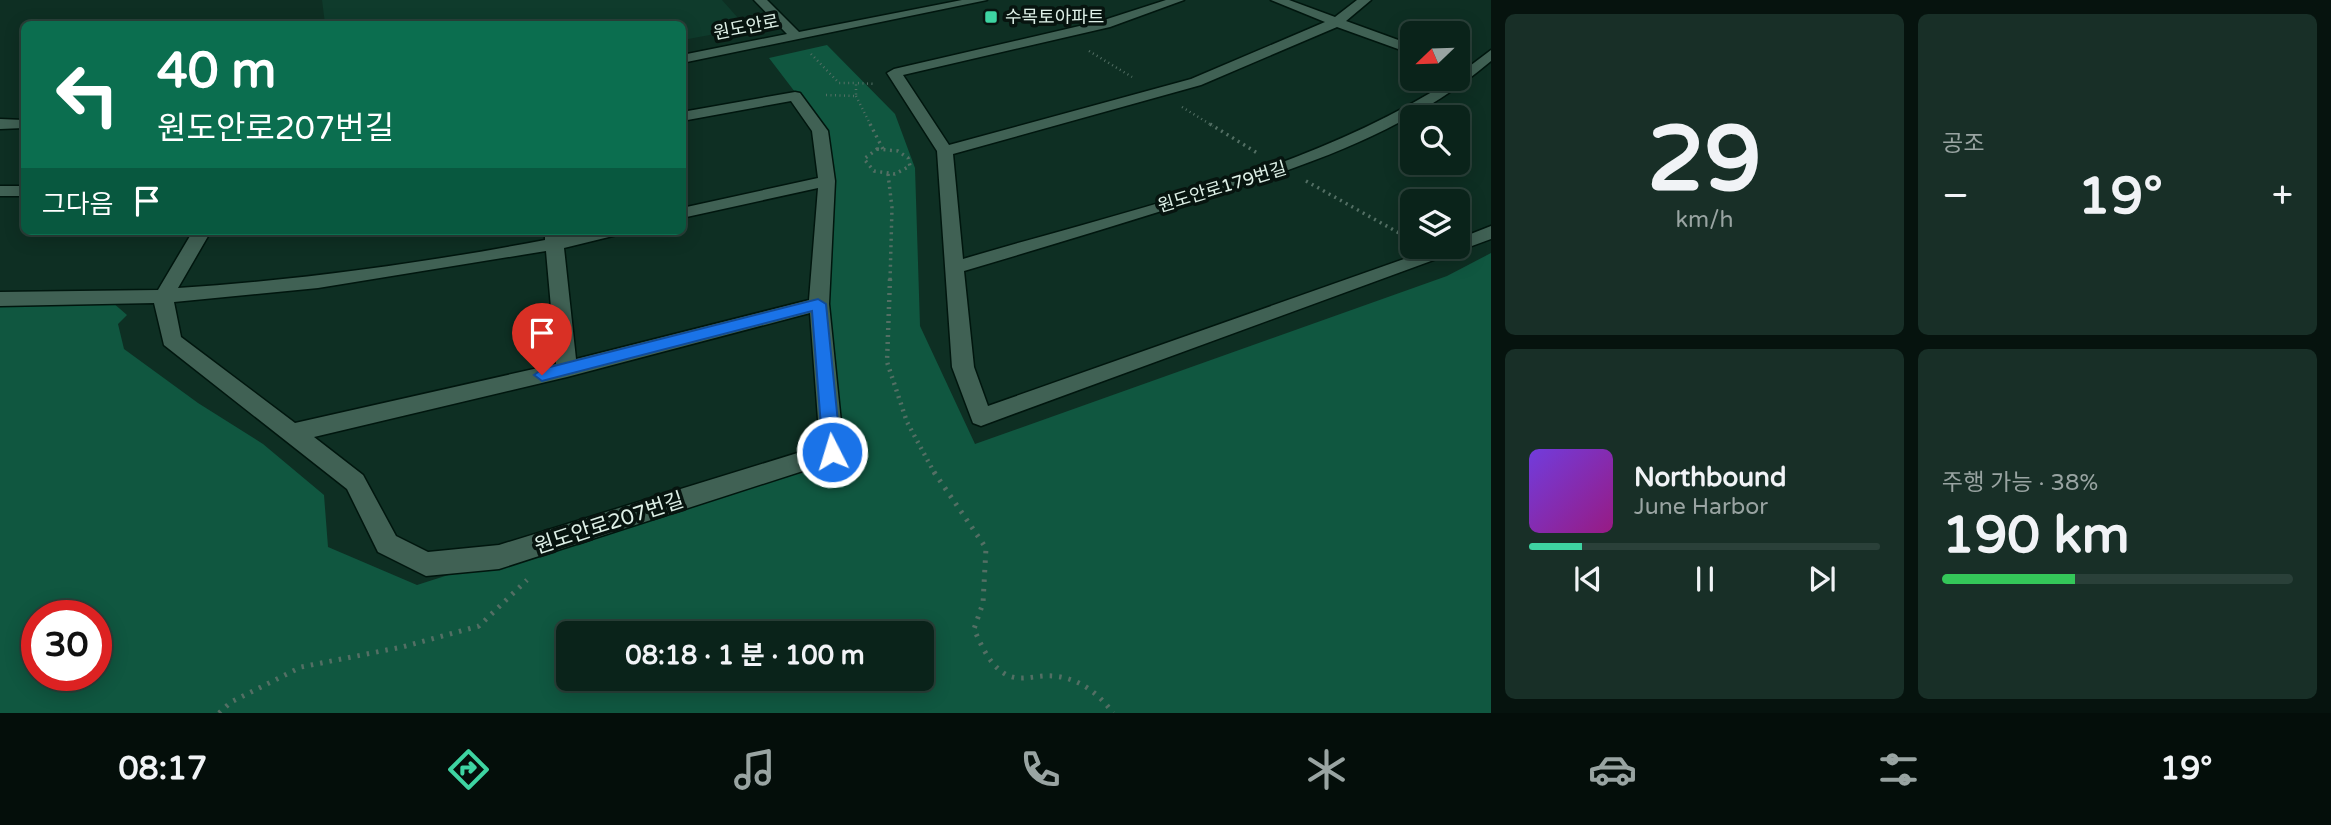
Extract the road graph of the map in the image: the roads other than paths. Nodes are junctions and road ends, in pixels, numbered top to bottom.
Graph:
1 (760, 0) edge
2 (981, 0) edge
3 (1178, 0) edge
4 (1277, 0) edge
5 (1365, 0) edge
6 (1337, 22) junction
7 (801, 42) junction
8 (1400, 46) edge
9 (1491, 54) edge
10 (686, 58) edge
11 (1470, 66) edge
12 (1470, 71) edge
13 (1491, 79) edge
14 (1438, 91) edge
15 (686, 116) edge
16 (0, 124) edge
17 (21, 124) edge
18 (945, 150) junction
19 (827, 181) junction
20 (0, 191) edge
21 (21, 191) edge
22 (686, 212) edge
23 (1491, 232) edge
24 (200, 235) edge
25 (578, 235) edge
26 (554, 238) edge
27 (1470, 241) edge
28 (1421, 259) edge
29 (957, 267) junction
30 (163, 297) junction
31 (0, 299) edge
32 (818, 304) junction
33 (567, 369) junction
34 (293, 433) junction

1 - 7 street
2 - 7 street, 원도안로
3 - 18 street
4 - 6 street
5 - 6 street
6 - 8 street
6 - 18 street
7 - 10 street, 원도안로
9 - 11 street, 원도안로179번길
12 - 13 street
14 - 29 street, 원도안로179번길
15 - 19 street, 원도안로207번길
16 - 17 street
18 - 29 street
19 - 22 street
19 - 32 street, 원도안로207번길
20 - 21 street
23 - 27 street
24 - 30 street
25 - 26 street
26 - 30 street
26 - 33 street
28 - 29 street
30 - 31 street
30 - 34 street, 원도안로207번길
32 - 33 street
32 - 34 street, 원도안로207번길
33 - 34 street

